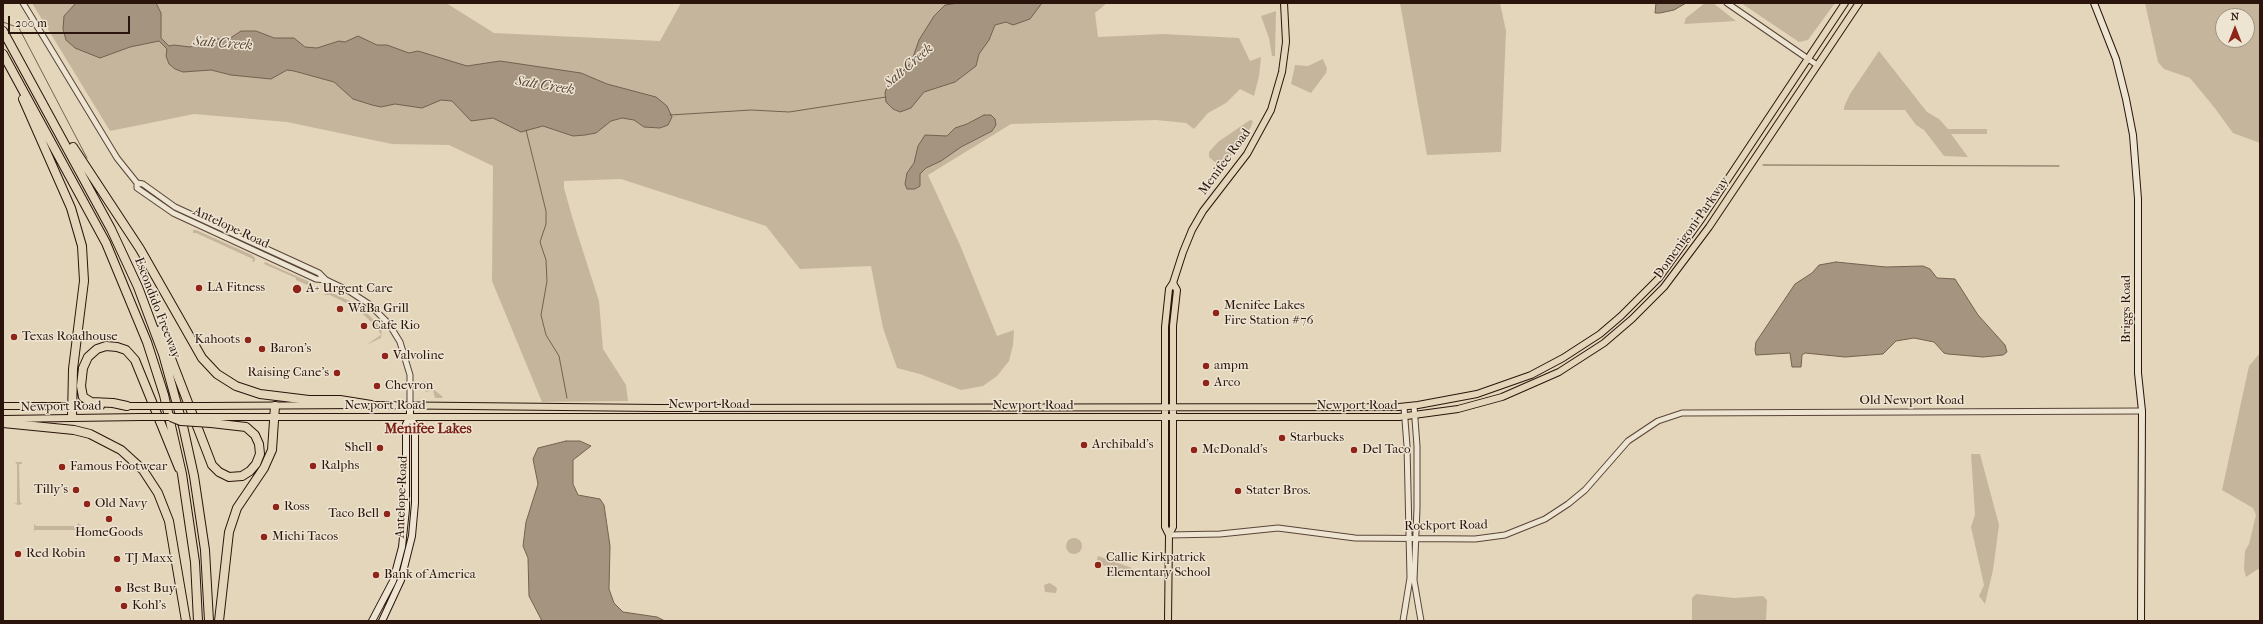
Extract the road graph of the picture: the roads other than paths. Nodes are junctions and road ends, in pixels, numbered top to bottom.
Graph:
1 (23, 3) edge
2 (1284, 3) edge
3 (1727, 3) edge
4 (1845, 3) edge
5 (1859, 3) edge
6 (2094, 3) edge
7 (3, 31) edge
8 (3, 54) edge
9 (1808, 58) junction
10 (1817, 65) junction
11 (30, 80) junction
12 (18, 81) junction
13 (1173, 283) junction
14 (146, 308) junction
15 (3, 406) edge
16 (72, 406) junction
17 (127, 406) junction
18 (275, 406) junction
19 (371, 406) junction
20 (410, 406) junction
21 (1404, 406) junction
22 (1414, 406) junction
23 (1166, 408) junction
24 (1174, 408) junction
25 (2142, 411) junction
26 (1682, 413) joint
27 (171, 416) joint
28 (1405, 416) junction
29 (1415, 416) junction
30 (72, 417) junction
31 (275, 417) junction
32 (410, 417) junction
33 (1165, 417) junction
34 (1174, 417) junction
35 (3, 418) edge
36 (210, 420) junction
37 (3, 423) edge
38 (182, 474) junction
39 (406, 501) junction
40 (404, 535) junction
41 (1169, 535) junction
42 (1409, 538) junction
43 (1416, 538) junction
44 (412, 541) junction
45 (401, 580) junction
46 (186, 621) edge
47 (198, 621) edge
48 (209, 621) edge
49 (219, 621) edge
50 (372, 621) edge
51 (382, 621) edge
52 (1168, 621) edge
53 (1403, 621) edge
54 (1420, 621) edge
55 (2141, 621) edge

1 - 20 street, Antelope Road
2 - 13 main road, Menifee Road
3 - 9 street
4 - 9 main road, Domenigoni Parkway
5 - 10 main road, Domenigoni Parkway
6 - 25 main road, Briggs Road
7 - 11 highway, Escondido Freeway
8 - 12 highway, Escondido Freeway
9 - 10 street
9 - 22 main road, Domenigoni Parkway
10 - 29 main road, Domenigoni Parkway
11 - 14 highway, Escondido Freeway
11 - 19 highway
12 - 16 highway
12 - 38 highway, Escondido Freeway
13 - 23 main road, Menifee Road
13 - 24 main road, Menifee Road
14 - 36 highway
14 - 48 highway, Escondido Freeway
15 - 16 main road, Newport Road
16 - 17 main road, Newport Road
16 - 30 highway
17 - 18 main road, Newport Road, bridge
17 - 38 highway
18 - 19 main road, Newport Road
18 - 31 highway
19 - 20 main road, Newport Road
20 - 23 main road, Newport Road
20 - 32 main road, Antelope Road
21 - 22 main road, Newport Road
21 - 24 main road, Newport Road
21 - 28 street
22 - 29 street
23 - 24 main road, Newport Road
23 - 33 main road, Menifee Road
24 - 34 main road, Menifee Road
25 - 26 street, Old Newport Road
25 - 55 main road, Briggs Road
26 - 43 street, Rockport Road
27 - 30 main road, Newport Road, bridge
27 - 36 highway, bridge
28 - 29 main road, Newport Road
28 - 34 main road, Newport Road
28 - 42 street
29 - 43 street
30 - 35 main road, Newport Road
31 - 32 main road, Newport Road
31 - 36 main road, Newport Road
31 - 49 highway
32 - 33 main road, Newport Road
32 - 39 main road, Antelope Road
32 - 44 main road, Antelope Road
33 - 34 main road, Newport Road
33 - 41 main road, Menifee Road
34 - 41 main road, Menifee Road
37 - 46 highway
38 - 47 highway, Escondido Freeway
39 - 40 main road, Antelope Road
39 - 44 main road
40 - 45 main road
40 - 50 main road, Antelope Road
41 - 42 street, Rockport Road
41 - 52 main road, Menifee Road
42 - 43 street, Rockport Road
42 - 53 street
43 - 54 street
44 - 45 main road, Antelope Road
45 - 51 main road, Antelope Road

